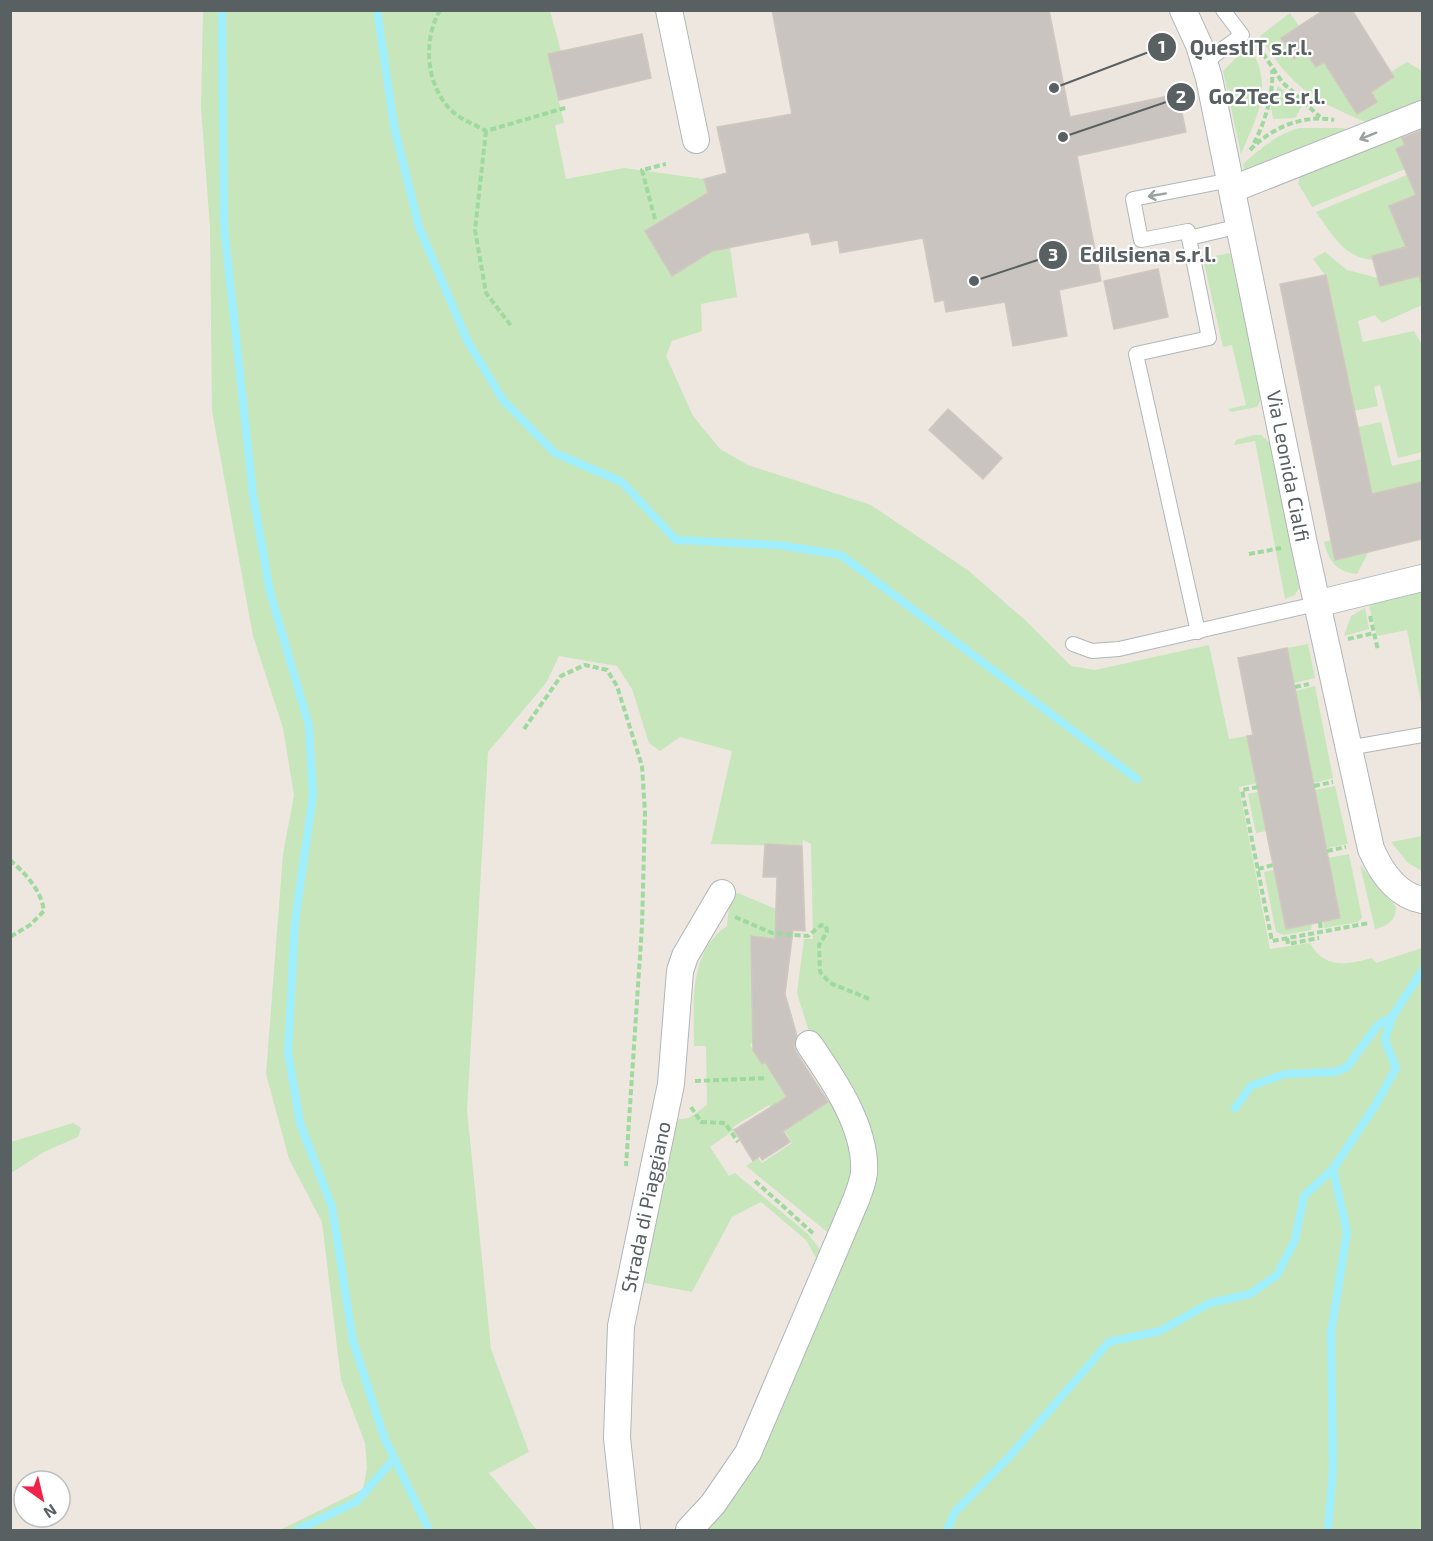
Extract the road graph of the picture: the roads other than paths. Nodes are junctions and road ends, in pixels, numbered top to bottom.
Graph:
1 (669, 10) edge
2 (1183, 10) edge
3 (1223, 10) edge
4 (1205, 62) junction
5 (1422, 114) edge
6 (696, 140) dead end
7 (1232, 185) junction
8 (1240, 226) junction
9 (1189, 238) junction
10 (1422, 578) edge
11 (1316, 604) junction
12 (1198, 632) junction
13 (1073, 644) dead end
14 (1422, 735) edge
15 (1348, 748) junction
16 (1422, 900) edge
17 (716, 902) road end
18 (809, 1044) dead end
19 (627, 1530) edge
20 (689, 1530) edge

1 - 6 street
2 - 4 street, Via Leonida Cialfi
3 - 4 lane
4 - 7 street, Via Leonida Cialfi
5 -> 7 street
7 - 8 street, Via Leonida Cialfi
7 -> 9 lane
8 - 9 lane
8 - 11 street, Via Leonida Cialfi
9 - 12 lane
10 - 11 street
11 - 12 lane
11 - 15 street, Via Leonida Cialfi
12 - 13 lane
14 - 15 lane
15 - 16 street, Via Leonida Cialfi
17 - 19 street, Strada di Piaggiano
18 - 20 street

